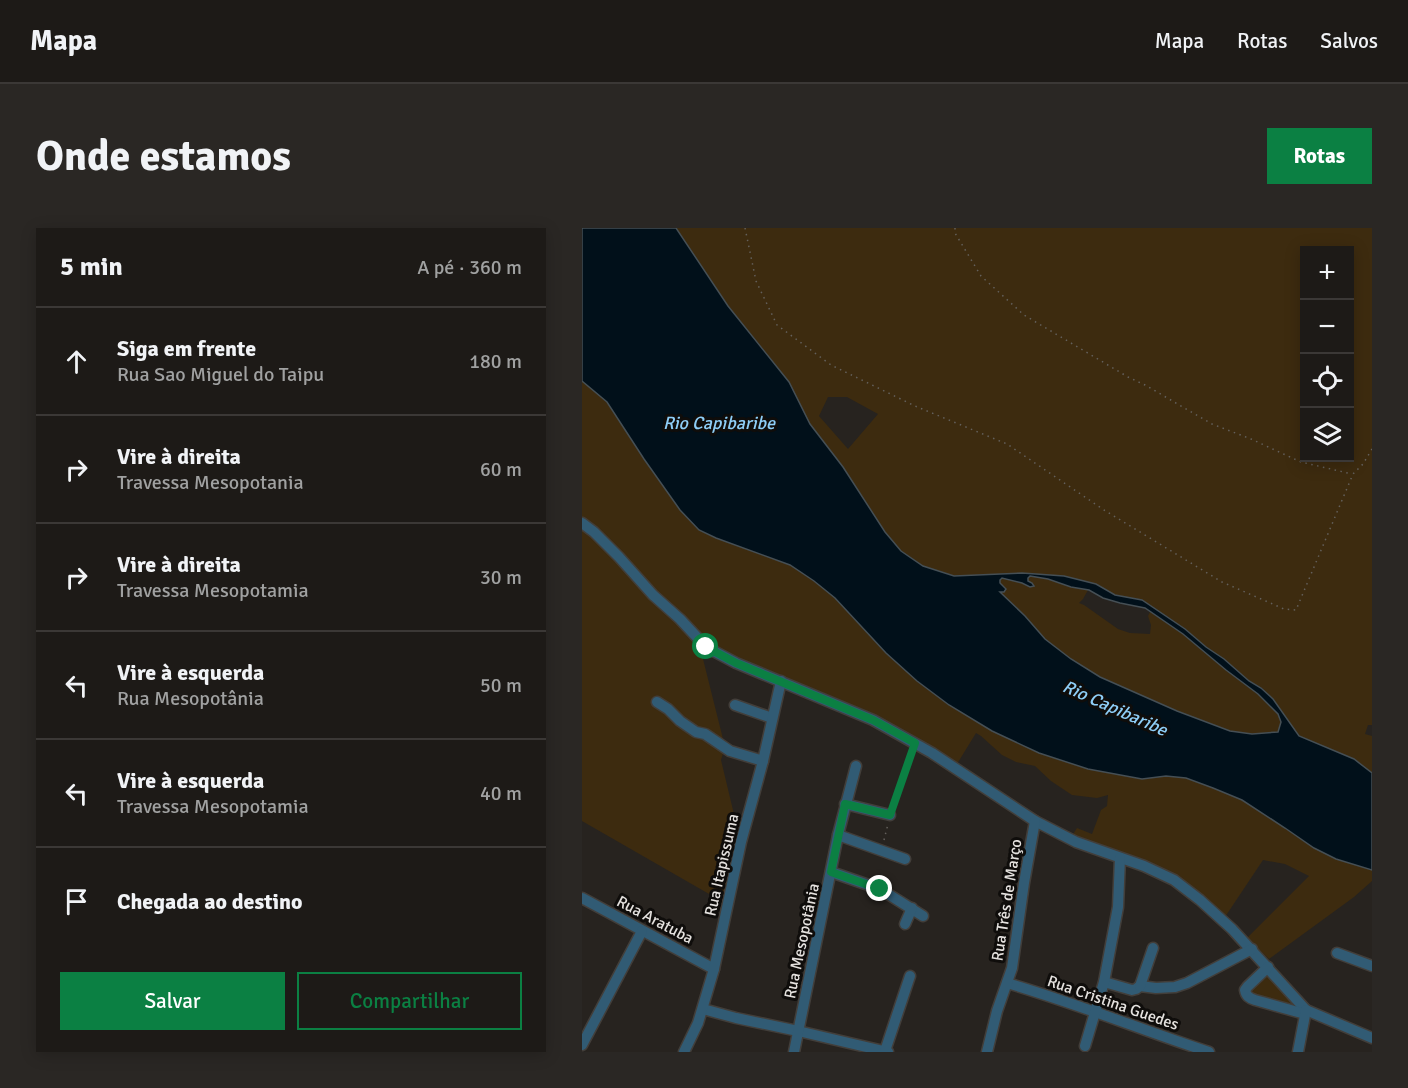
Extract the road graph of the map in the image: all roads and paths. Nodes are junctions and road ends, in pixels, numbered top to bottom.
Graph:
1 (745, 228) edge
2 (955, 228) edge
3 (1372, 449) edge
4 (1353, 474) junction
5 (582, 523) edge
6 (781, 681) junction
7 (657, 702) dead end
8 (735, 705) dead end
9 (772, 718) junction
10 (915, 743) junction
11 (763, 761) junction
12 (856, 766) dead end
13 (845, 804) junction
14 (890, 815) junction
15 (1035, 821) junction
16 (838, 835) junction
17 (882, 849) junction
18 (1120, 858) junction
19 (905, 859) dead end
20 (831, 872) junction
21 (582, 898) edge
22 (912, 908) junction
23 (923, 916) dead end
24 (905, 924) dead end
25 (642, 931) junction
26 (1153, 948) dead end
27 (1252, 949) junction
28 (1337, 953) dead end
29 (1372, 966) edge
30 (1268, 967) junction
31 (714, 969) junction
32 (910, 976) dead end
33 (1104, 981) junction
34 (1007, 983) junction
35 (1140, 986) junction
36 (703, 1009) junction
37 (1096, 1012) junction
38 (1306, 1012) junction
39 (798, 1031) junction
40 (1372, 1038) edge
41 (582, 1045) edge
42 (1085, 1046) dead end
43 (684, 1052) edge
44 (794, 1052) edge
45 (887, 1052) edge
46 (987, 1052) edge
47 (1209, 1052) edge
48 (1298, 1052) edge

1 - 4 path
2 - 4 path
3 - 4 path
5 - 6 street
6 - 9 street, Rua Itapissuma
6 - 10 street
7 - 11 street
8 - 9 street
9 - 11 street, Rua Itapissuma
10 - 14 path
10 - 15 street
11 - 31 street, Rua Itapissuma
12 - 13 street, Rua Mesopotânia
13 - 14 street
13 - 16 street, Rua Mesopotânia
14 - 17 path
15 - 18 street
15 - 34 street, Rua Três de Março
16 - 17 street
16 - 20 street, Rua Mesopotânia
17 - 19 street
18 - 27 street
18 - 33 street
20 - 22 street
20 - 39 street, Rua Mesopotânia
21 - 25 street, Rua Aratuba
22 - 23 street
22 - 24 street
25 - 31 street, Rua Aratuba
25 - 41 street
26 - 35 street
27 - 30 street
27 - 35 street
28 - 29 street
30 - 38 street
30 - 38 street
31 - 36 street, Rua Itapissuma
32 - 45 street
33 - 35 street
33 - 37 street
34 - 37 street, Rua Cristina Guedes
34 - 46 street, Rua Três de Março
36 - 39 street
36 - 43 street, Rua Itapissuma
37 - 42 street
37 - 47 street, Rua Cristina Guedes
38 - 40 street
38 - 48 street
39 - 44 street, Rua Mesopotânia
39 - 45 street

